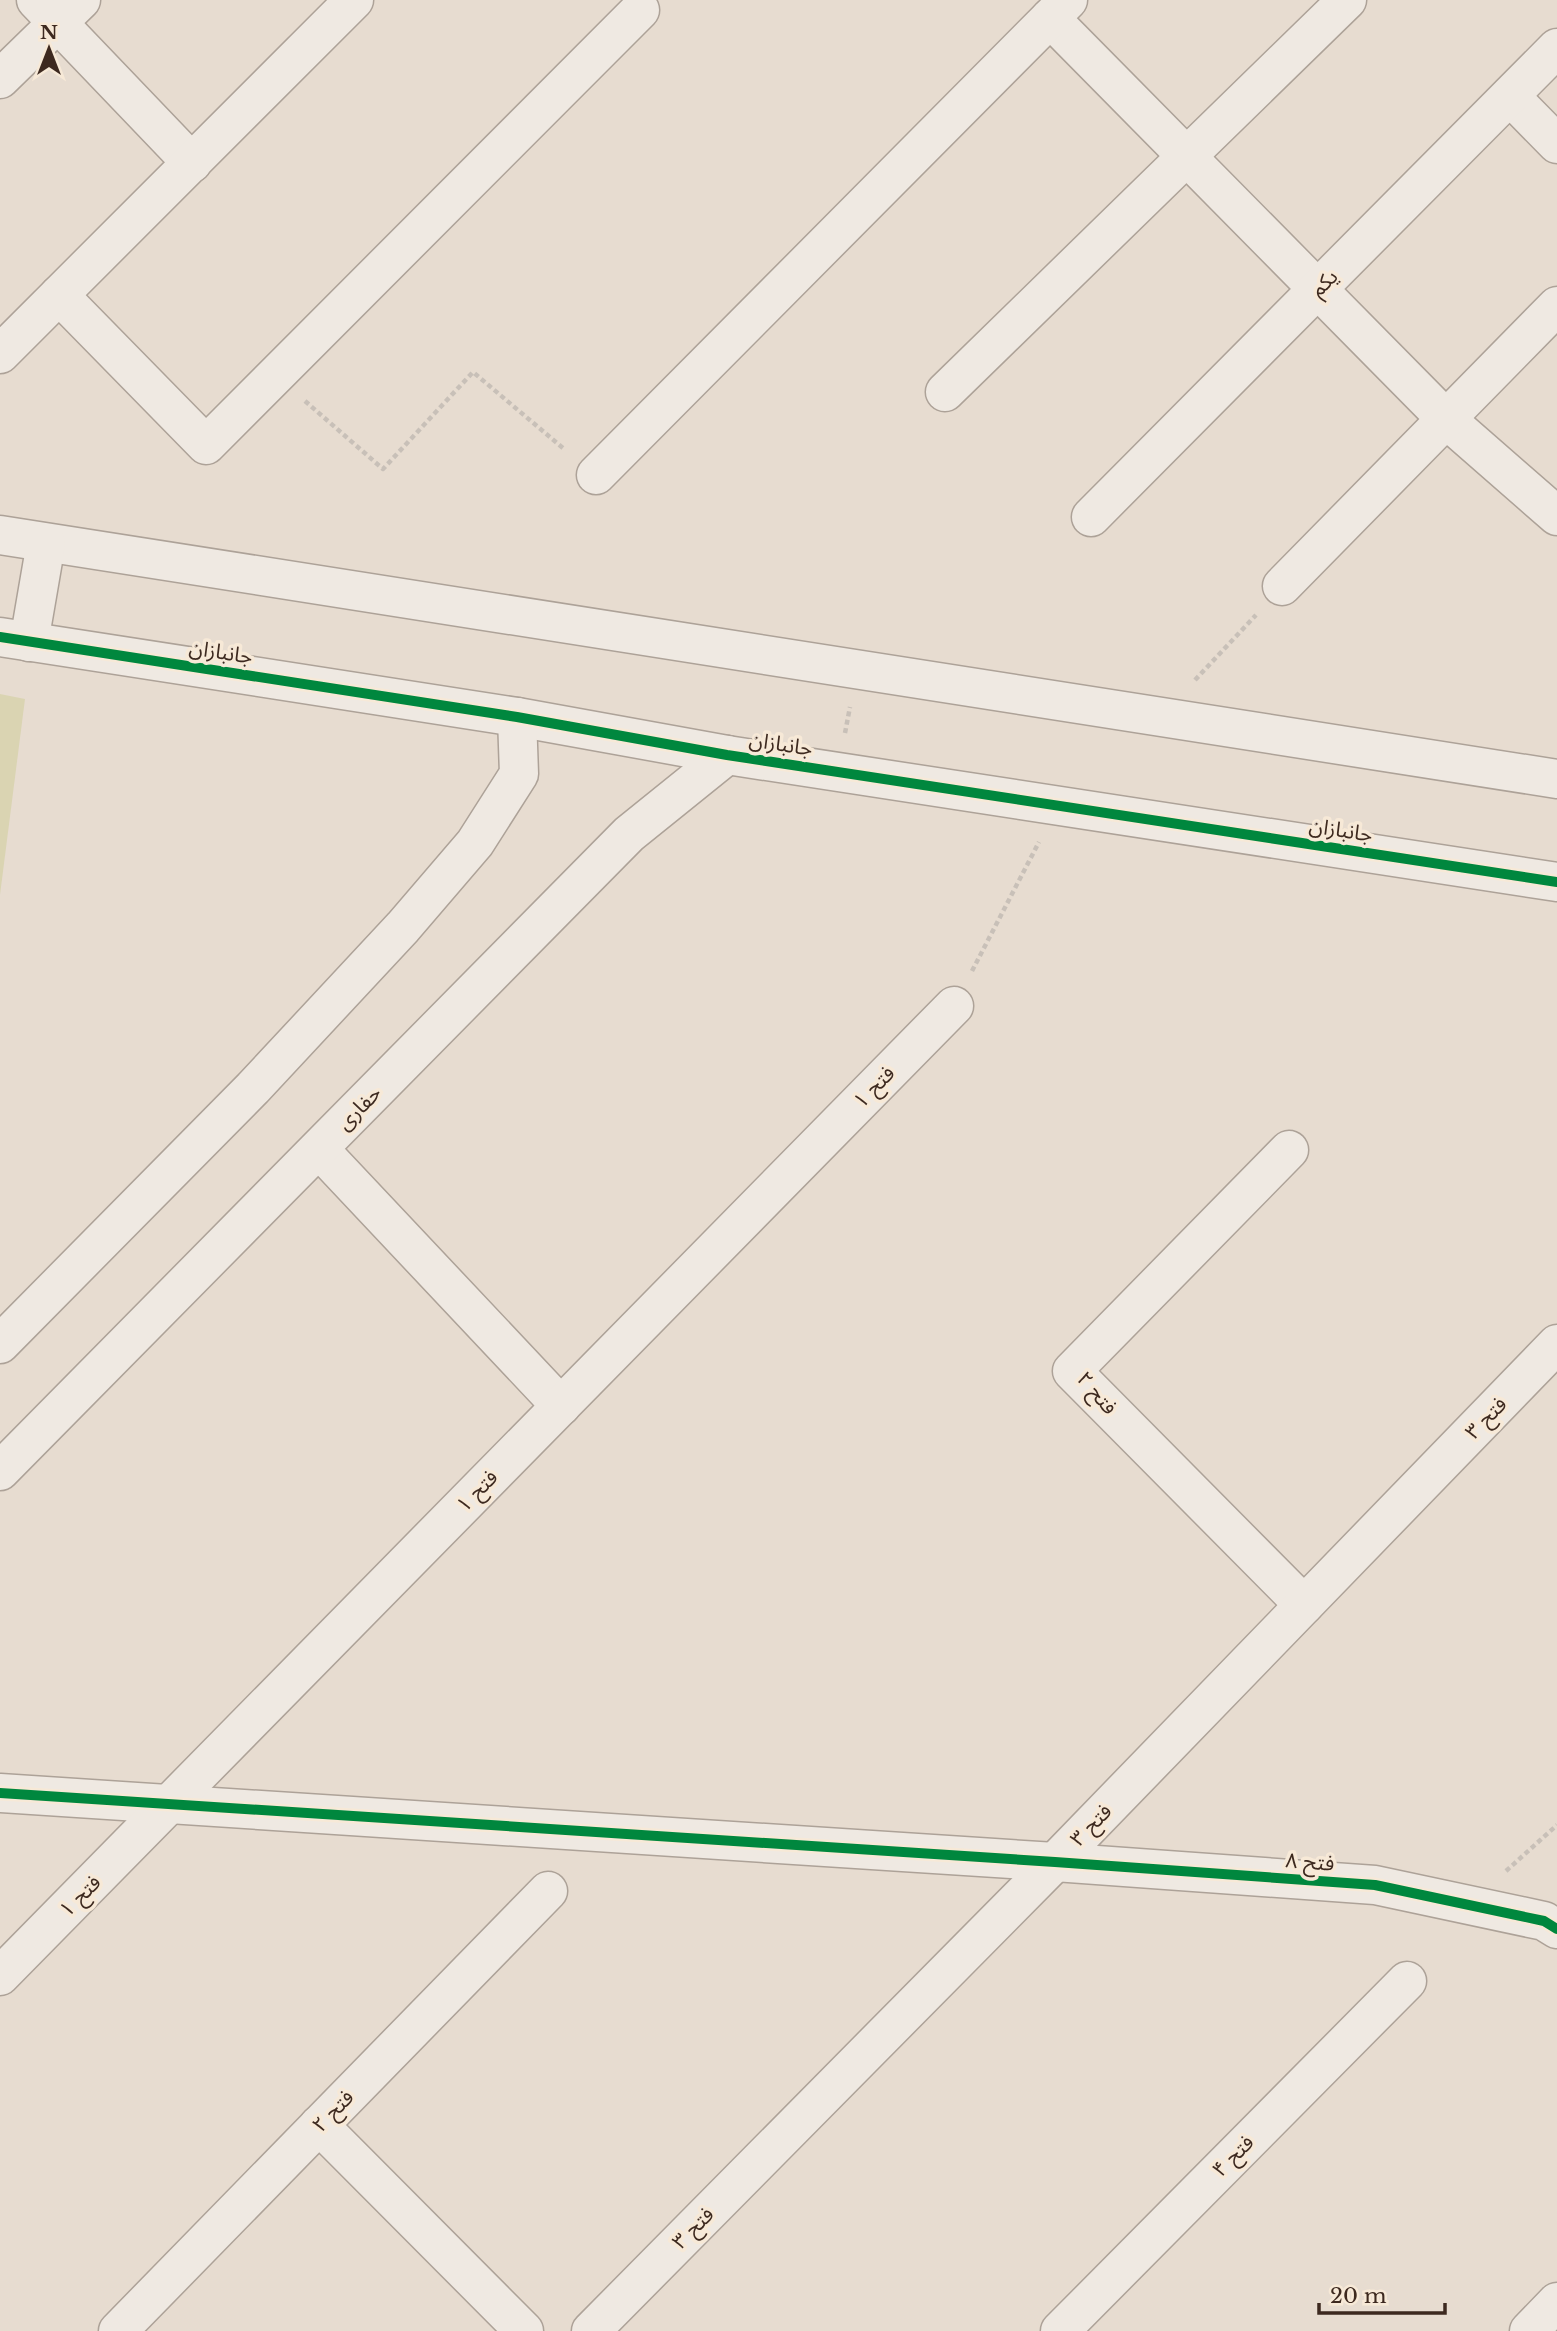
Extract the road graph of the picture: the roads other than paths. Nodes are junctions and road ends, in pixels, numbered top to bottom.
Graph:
1 (354, 0) edge
2 (1347, 0) edge
3 (58, 8) edge
4 (1059, 9) edge
5 (640, 10) dead end
6 (1557, 48) edge
7 (0, 79) edge
8 (1510, 96) junction
9 (1557, 144) edge
10 (1187, 157) junction
11 (192, 163) junction
12 (1318, 289) junction
13 (59, 295) junction
14 (1557, 306) edge
15 (0, 354) edge
16 (945, 391) dead end
17 (1446, 419) junction
18 (596, 475) road end
19 (1557, 516) edge
20 (1091, 517) dead end
21 (0, 535) edge
22 (46, 543) junction
23 (1282, 586) road end
24 (15, 640) edge
25 (517, 717) junction
26 (727, 755) junction
27 (1557, 779) edge
28 (1557, 882) edge
29 (954, 1006) road end
30 (319, 1149) junction
31 (1289, 1150) dead end
32 (0, 1344) edge
33 (1557, 1344) edge
34 (561, 1406) junction
35 (0, 1471) edge
36 (1304, 1605) junction
37 (0, 1793) edge
38 (170, 1805) junction
39 (1055, 1862) junction
40 (548, 1891) dead end
41 (1557, 1929) edge
42 (0, 1976) edge
43 (1407, 1981) dead end
44 (319, 2125) junction
45 (1557, 2302) edge
46 (118, 2331) edge
47 (524, 2331) edge
48 (591, 2331) edge
49 (1059, 2331) edge
50 (1528, 2331) edge

1 - 11 street
2 - 10 street
3 - 7 street
3 - 11 street
4 - 10 street
4 - 18 street
5 - 13 street
6 - 8 street, یکم
8 - 9 street
8 - 12 street, یکم
10 - 12 street
10 - 16 street
11 - 13 street
12 - 17 street
12 - 20 street, یکم
13 - 15 street
14 - 17 street
17 - 19 street
17 - 23 street
21 - 22 street
22 - 24 street
22 - 27 street
24 - 25 street, جانبازان
25 - 26 street, جانبازان
25 - 32 street
26 - 28 street, جانبازان
26 - 30 street, حفاری
29 - 34 street, فتح ۱
30 - 34 street
30 - 35 street, حفاری
31 - 36 street, فتح ۲
33 - 36 street, فتح ۳
34 - 38 street, فتح ۱
36 - 39 street, فتح ۳
37 - 38 street, فتح ۸
38 - 39 street, فتح ۸
38 - 42 street, فتح ۱
39 - 41 street, فتح ۸
39 - 48 street, فتح ۳
40 - 44 street, فتح ۲
43 - 49 street, فتح ۴
44 - 46 street, فتح ۲
44 - 47 street
45 - 50 street

